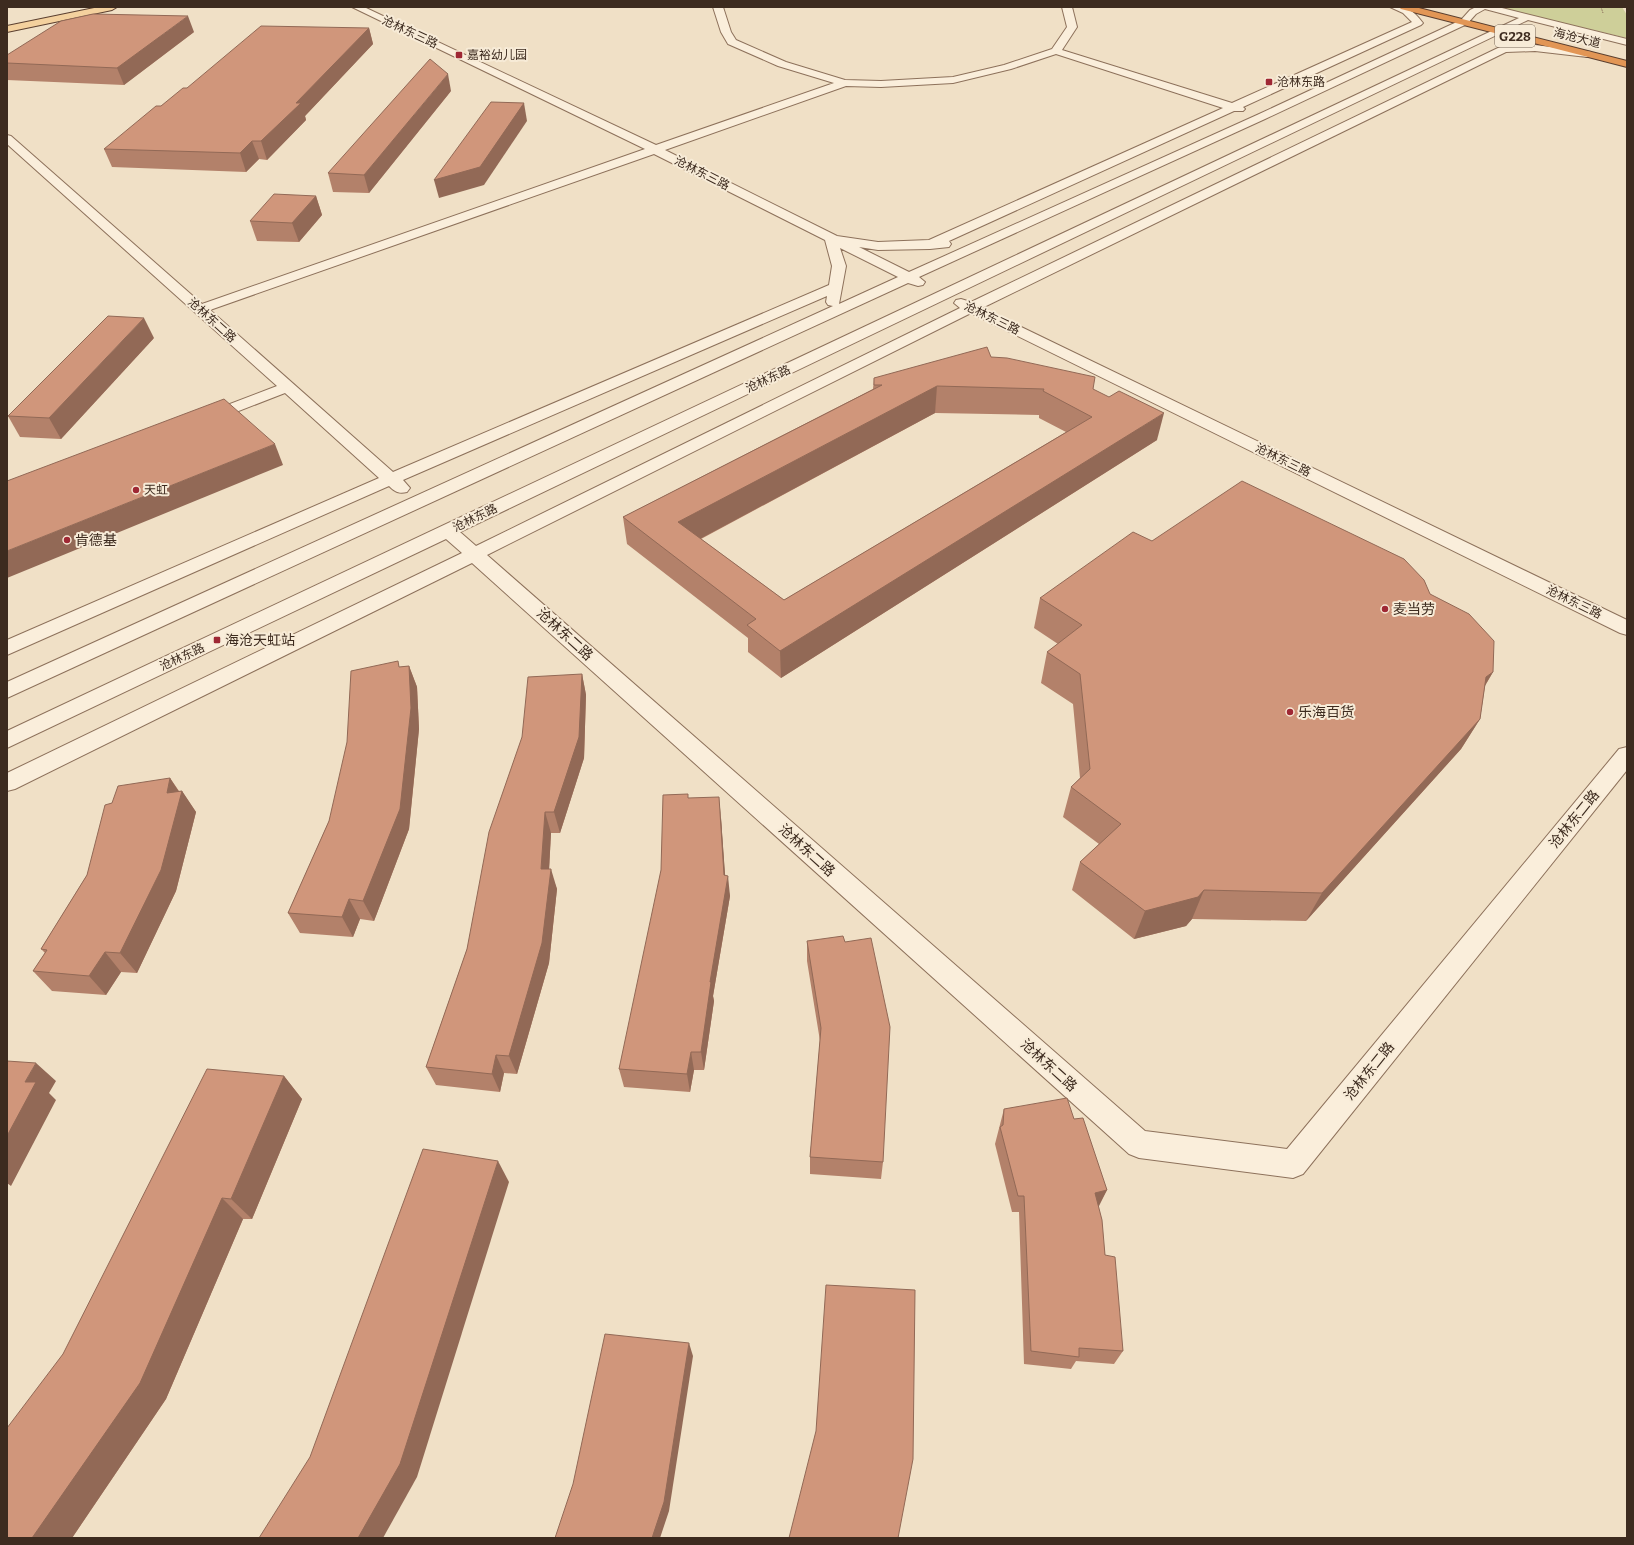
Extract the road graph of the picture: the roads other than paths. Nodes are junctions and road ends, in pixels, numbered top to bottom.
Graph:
1 (112, 7) edge
2 (357, 7) edge
3 (718, 7) edge
4 (1068, 7) edge
5 (1395, 7) edge
6 (1404, 7) edge
7 (1473, 11) edge
8 (1522, 20) junction
9 (7, 29) edge
10 (1496, 30) junction
11 (1627, 42) edge
12 (1602, 45) junction
13 (1056, 50) junction
14 (1627, 51) edge
15 (1587, 54) junction
16 (1627, 64) edge
17 (845, 83) junction
18 (1232, 107) junction
19 (1261, 116) junction
20 (7, 138) edge
21 (654, 149) junction
22 (831, 239) junction
23 (983, 242) junction
24 (930, 245) junction
25 (909, 277) junction
26 (836, 287) junction
27 (944, 295) junction
28 (971, 308) junction
29 (200, 309) junction
30 (830, 313) junction
31 (288, 387) junction
32 (193, 424) edge
33 (391, 479) junction
34 (416, 502) junction
35 (448, 531) junction
36 (475, 554) junction
37 (1627, 628) edge
38 (7, 648) edge
39 (7, 691) edge
40 (7, 740) edge
41 (1627, 755) edge
42 (7, 784) edge

1 - 9 main road
2 - 21 street, 沧林东三路
3 - 17 street
4 - 13 street
5 - 18 street
6 - 7 highway, 海沧大道 / G228
7 - 8 highway, 海沧大道 / G228
7 - 8 street
7 - 10 highway, 海沧大道 / G228
7 - 19 street
8 - 10 street, 沧林东路
8 - 11 street
8 - 12 highway, 海沧大道 / G228
10 - 15 highway, 海沧大道 / G228
10 - 27 street, 沧林东路
12 - 14 highway, 海沧大道 / G228
12 - 15 highway
13 - 17 street
13 - 18 street
15 - 16 highway, 海沧大道 / G228
15 - 28 street
17 - 21 street
18 - 19 street
18 - 24 street
19 - 23 street
20 - 29 street, 沧林东二路
21 - 22 street, 沧林东三路
21 - 29 street
22 - 24 street
22 - 25 street, 沧林东三路
22 - 26 street
23 - 24 street
23 - 25 street
25 - 27 street, 沧林东三路
25 - 30 street
26 - 30 street
26 - 33 street
27 - 28 street, 沧林东三路
27 - 35 street, 沧林东路
28 - 36 street
28 - 37 street, 沧林东三路
29 - 31 street, 沧林东二路
30 - 34 street
31 - 32 street
31 - 33 street, 沧林东二路
33 - 34 street, 沧林东二路
33 - 38 street
34 - 39 street
35 - 36 street, 沧林东二路
35 - 40 street, 沧林东路
36 - 41 street, 沧林东二路
36 - 42 street

